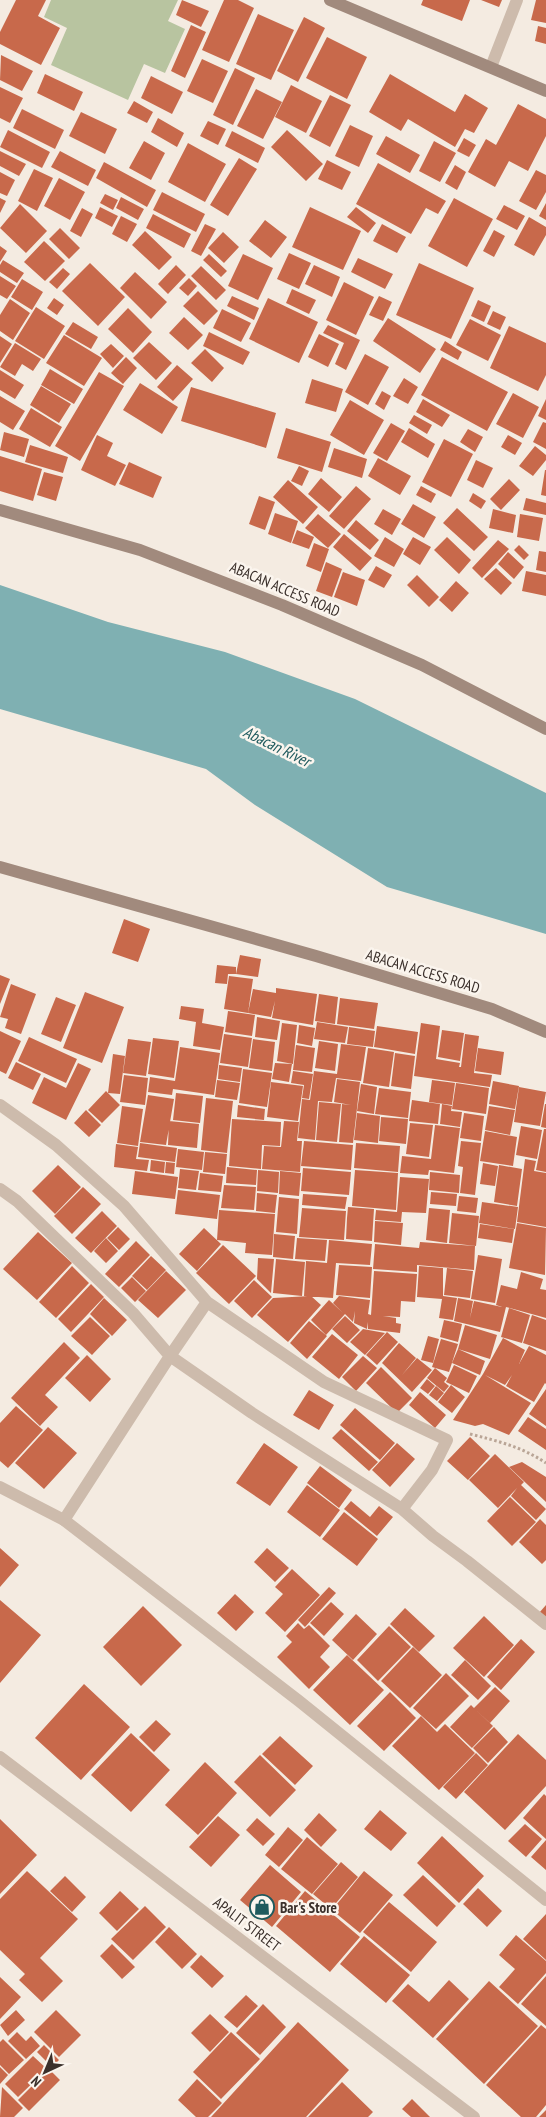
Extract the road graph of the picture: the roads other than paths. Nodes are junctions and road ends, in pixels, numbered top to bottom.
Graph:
1 (330, 0) edge
2 (517, 0) edge
3 (491, 67) junction
4 (546, 91) edge
5 (0, 510) edge
6 (546, 729) edge
7 (0, 867) edge
8 (546, 1032) edge
9 (0, 1105) edge
10 (0, 1189) edge
11 (207, 1302) junction
12 (170, 1356) junction
13 (0, 1488) edge
14 (402, 1509) junction
15 (64, 1520) junction
16 (546, 1624) edge
17 (0, 1757) edge
18 (546, 1900) edge
19 (474, 2117) edge

1 - 3 street
2 - 3 street
3 - 4 street
5 - 6 street, ABACAN ACCESS ROAD
7 - 8 street, ABACAN ACCESS ROAD
9 - 11 street
10 - 12 street
11 - 12 street
11 - 14 street
12 - 14 street
12 - 15 street
13 - 15 street
14 - 16 street
15 - 18 street
17 - 19 street, APALIT STREET

